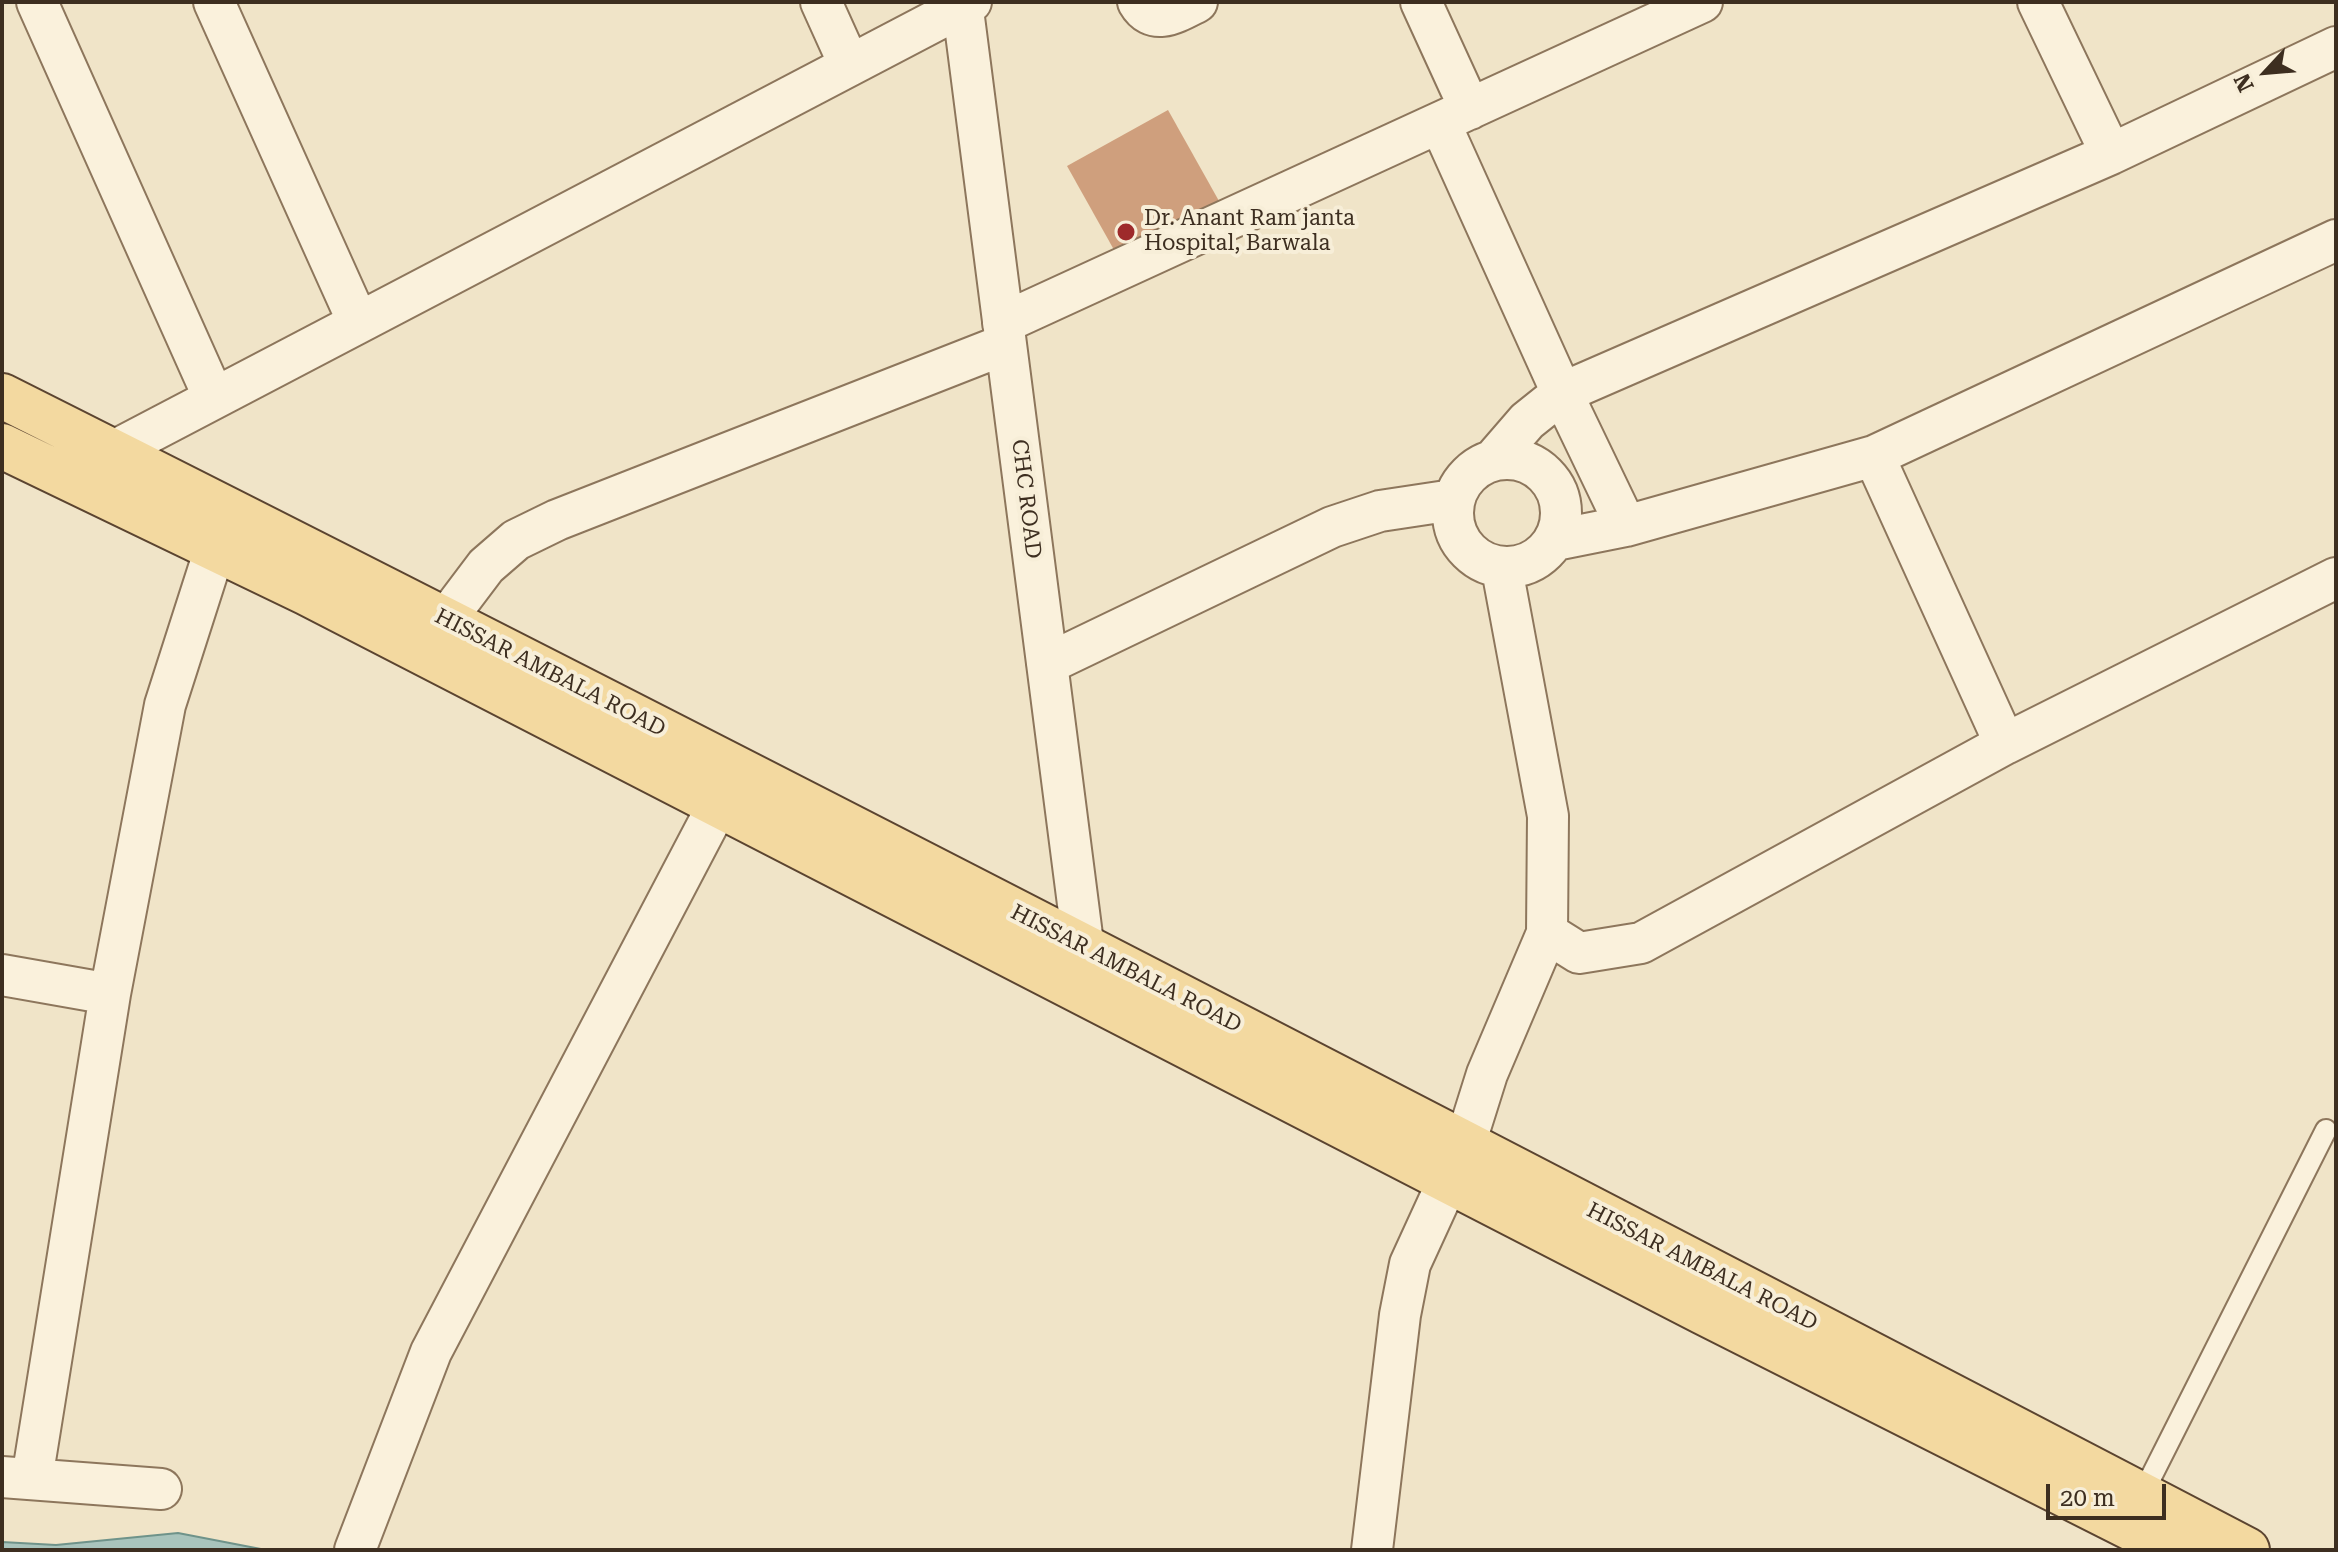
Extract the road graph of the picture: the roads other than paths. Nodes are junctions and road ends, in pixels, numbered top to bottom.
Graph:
1 (37, 2) edge
2 (214, 2) edge
3 (821, 2) edge
4 (1138, 2) edge
5 (1197, 2) edge
6 (1421, 2) edge
7 (1702, 2) edge
8 (2038, 2) edge
9 (965, 3) edge
10 (2336, 47) edge
11 (849, 64) junction
12 (1455, 116) junction
13 (2111, 154) junction
14 (2336, 240) edge
15 (358, 322) junction
16 (1004, 334) junction
17 (1562, 393) junction
18 (2, 396) edge
19 (214, 398) junction
20 (2, 446) edge
21 (112, 452) junction
22 (1874, 456) junction
23 (1495, 458) junction
24 (1453, 500) junction
25 (1626, 526) junction
26 (1556, 540) junction
27 (215, 549) junction
28 (1502, 569) junction
29 (2336, 578) edge
30 (446, 619) junction
31 (1047, 664) junction
32 (2005, 744) junction
33 (718, 805) junction
34 (1547, 933) junction
35 (1083, 947) junction
36 (2, 975) edge
37 (110, 994) junction
38 (1089, 996) junction
39 (2326, 1130) dead end
40 (1456, 1162) junction
41 (17, 1478) edge
42 (161, 1489) dead end
43 (2142, 1495) junction
44 (355, 1550) edge
45 (1372, 1550) edge
46 (2175, 1550) edge
47 (2247, 1550) edge

1 - 19 street
2 - 15 street
3 - 11 street
4 - 5 street
6 - 12 street
7 - 12 street
8 - 13 street
9 - 11 street
9 - 16 street, CHC ROAD
10 - 13 street
11 - 15 street
12 - 16 street
12 - 17 street
13 - 17 street
14 - 22 street
15 - 19 street
16 - 30 street
16 - 31 street, CHC ROAD
17 - 23 street
17 - 25 street
18 - 21 main road, HISSAR AMBALA ROAD
19 - 21 street
20 - 27 main road, HISSAR AMBALA ROAD
21 - 30 main road, HISSAR AMBALA ROAD
22 - 25 street
22 - 32 street
23 - 24 street
23 - 26 street
24 - 28 street
24 - 31 street
25 - 26 street
26 - 28 street
27 - 33 main road, HISSAR AMBALA ROAD
27 - 37 street
28 - 34 street
29 - 32 street
30 - 35 main road, HISSAR AMBALA ROAD
31 - 35 street, CHC ROAD
32 - 34 street
33 - 38 main road, HISSAR AMBALA ROAD
33 - 44 street
34 - 40 street
35 - 38 street, CHC ROAD
35 - 40 main road, HISSAR AMBALA ROAD
36 - 37 street
37 - 41 street
38 - 40 main road, HISSAR AMBALA ROAD
39 - 43 lane
40 - 43 main road, HISSAR AMBALA ROAD
40 - 45 street
40 - 46 main road, HISSAR AMBALA ROAD
41 - 42 street
43 - 47 main road, HISSAR AMBALA ROAD

